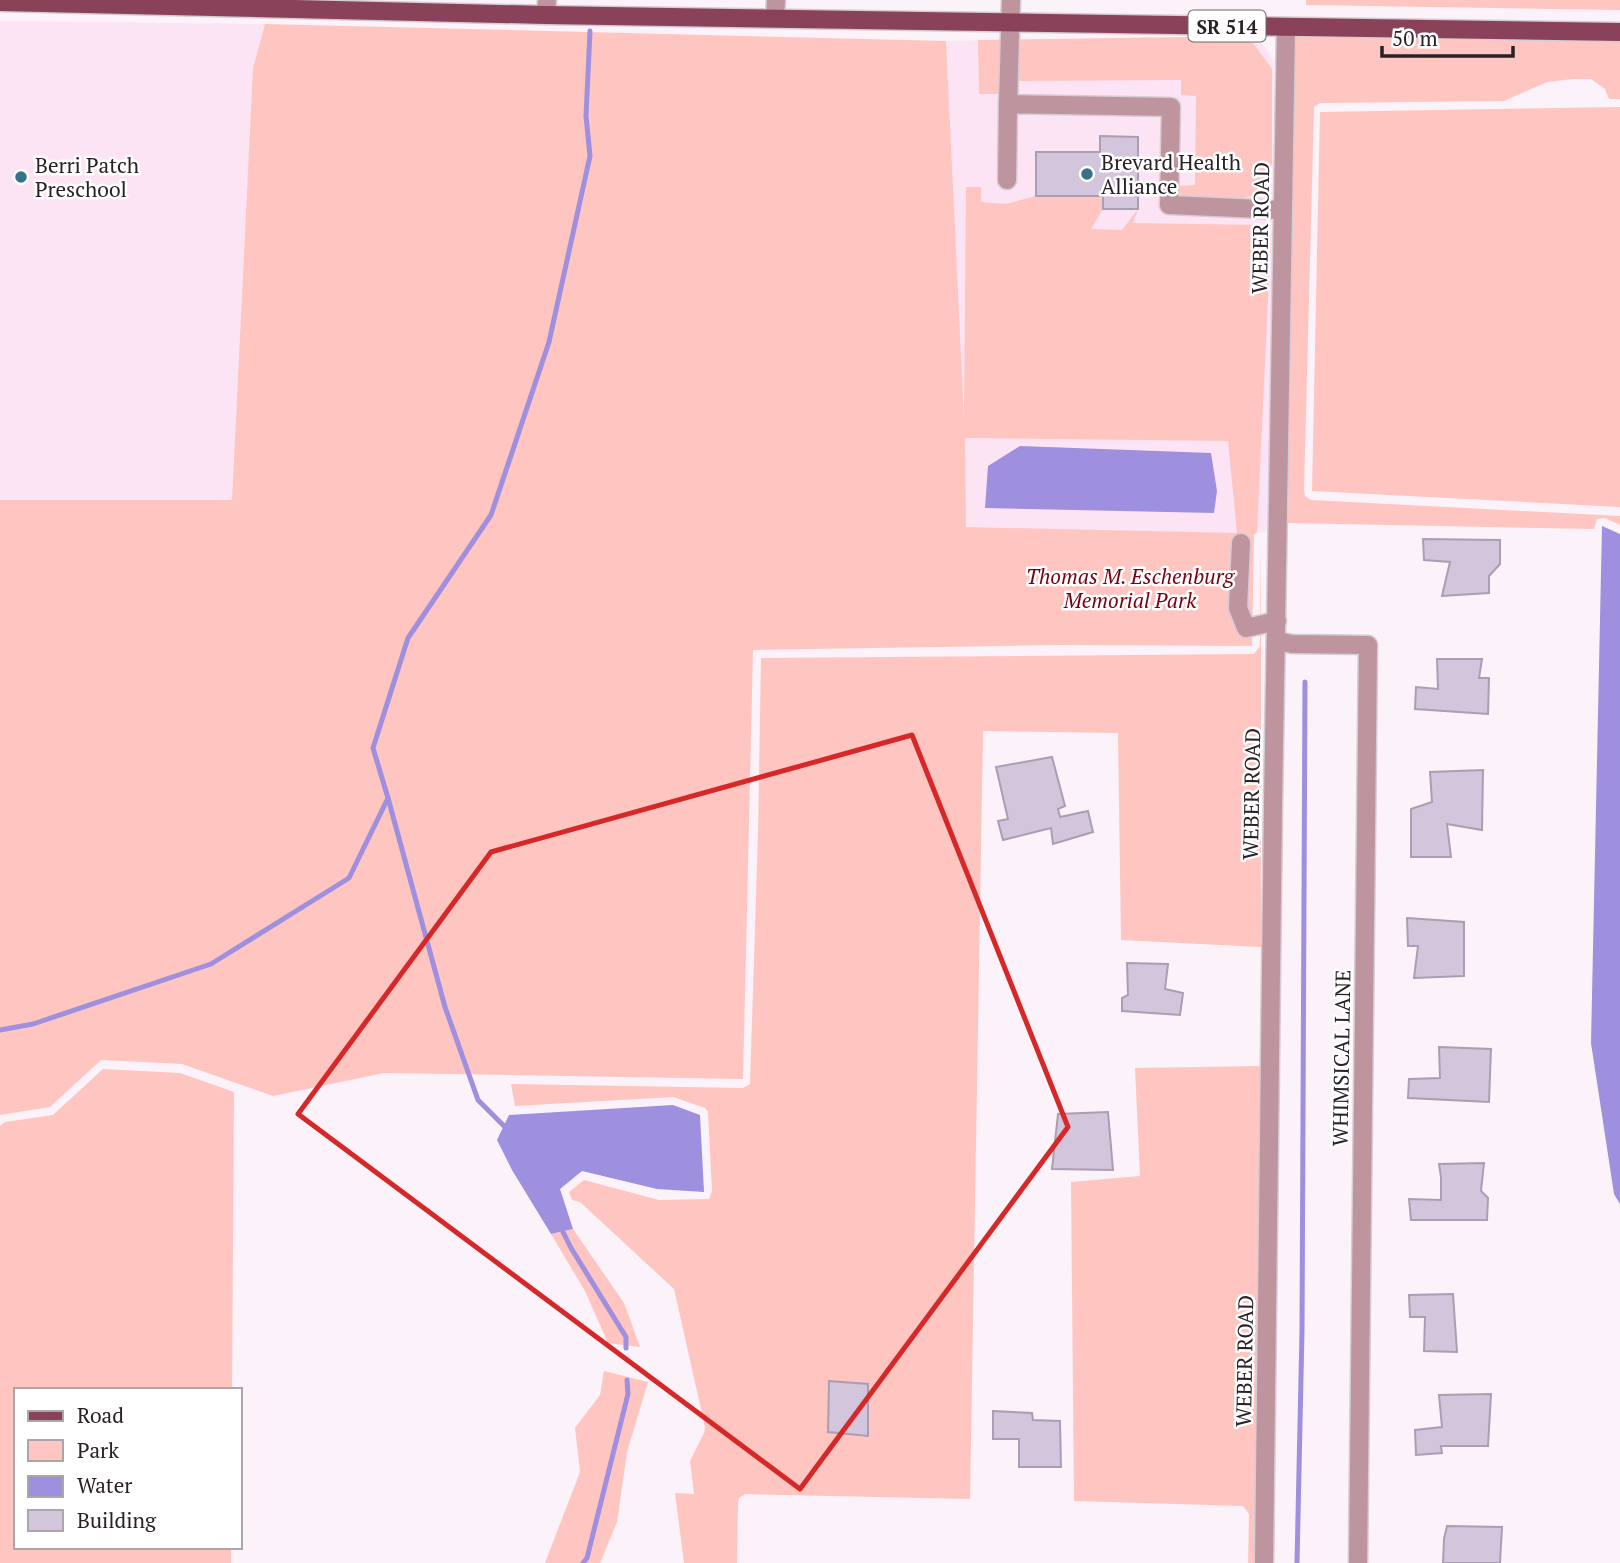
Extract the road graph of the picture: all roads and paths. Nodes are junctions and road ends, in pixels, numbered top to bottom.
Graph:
1 (1011, 0) edge
2 (0, 2) edge
3 (109, 2) edge
4 (547, 7) edge
5 (775, 9) edge
6 (1010, 23) junction
7 (1286, 27) junction
8 (1620, 32) edge
9 (1008, 104) junction
10 (1007, 180) dead end
11 (1283, 210) junction
12 (1241, 543) dead end
13 (1277, 621) junction
14 (1277, 640) junction
15 (1264, 1563) edge
16 (1358, 1563) edge

1 - 6 street
2 - 3 main road, SR 514
3 - 4 main road, SR 514
4 - 5 main road, SR 514
5 - 6 main road, SR 514
6 - 7 main road, SR 514
6 - 9 street
7 - 8 main road, SR 514
7 - 11 street, WEBER ROAD
9 - 10 street
9 - 11 street
11 - 13 street, WEBER ROAD
12 - 13 street
13 - 14 street, WEBER ROAD
14 - 15 street, WEBER ROAD
14 - 16 street, WHIMSICAL LANE

